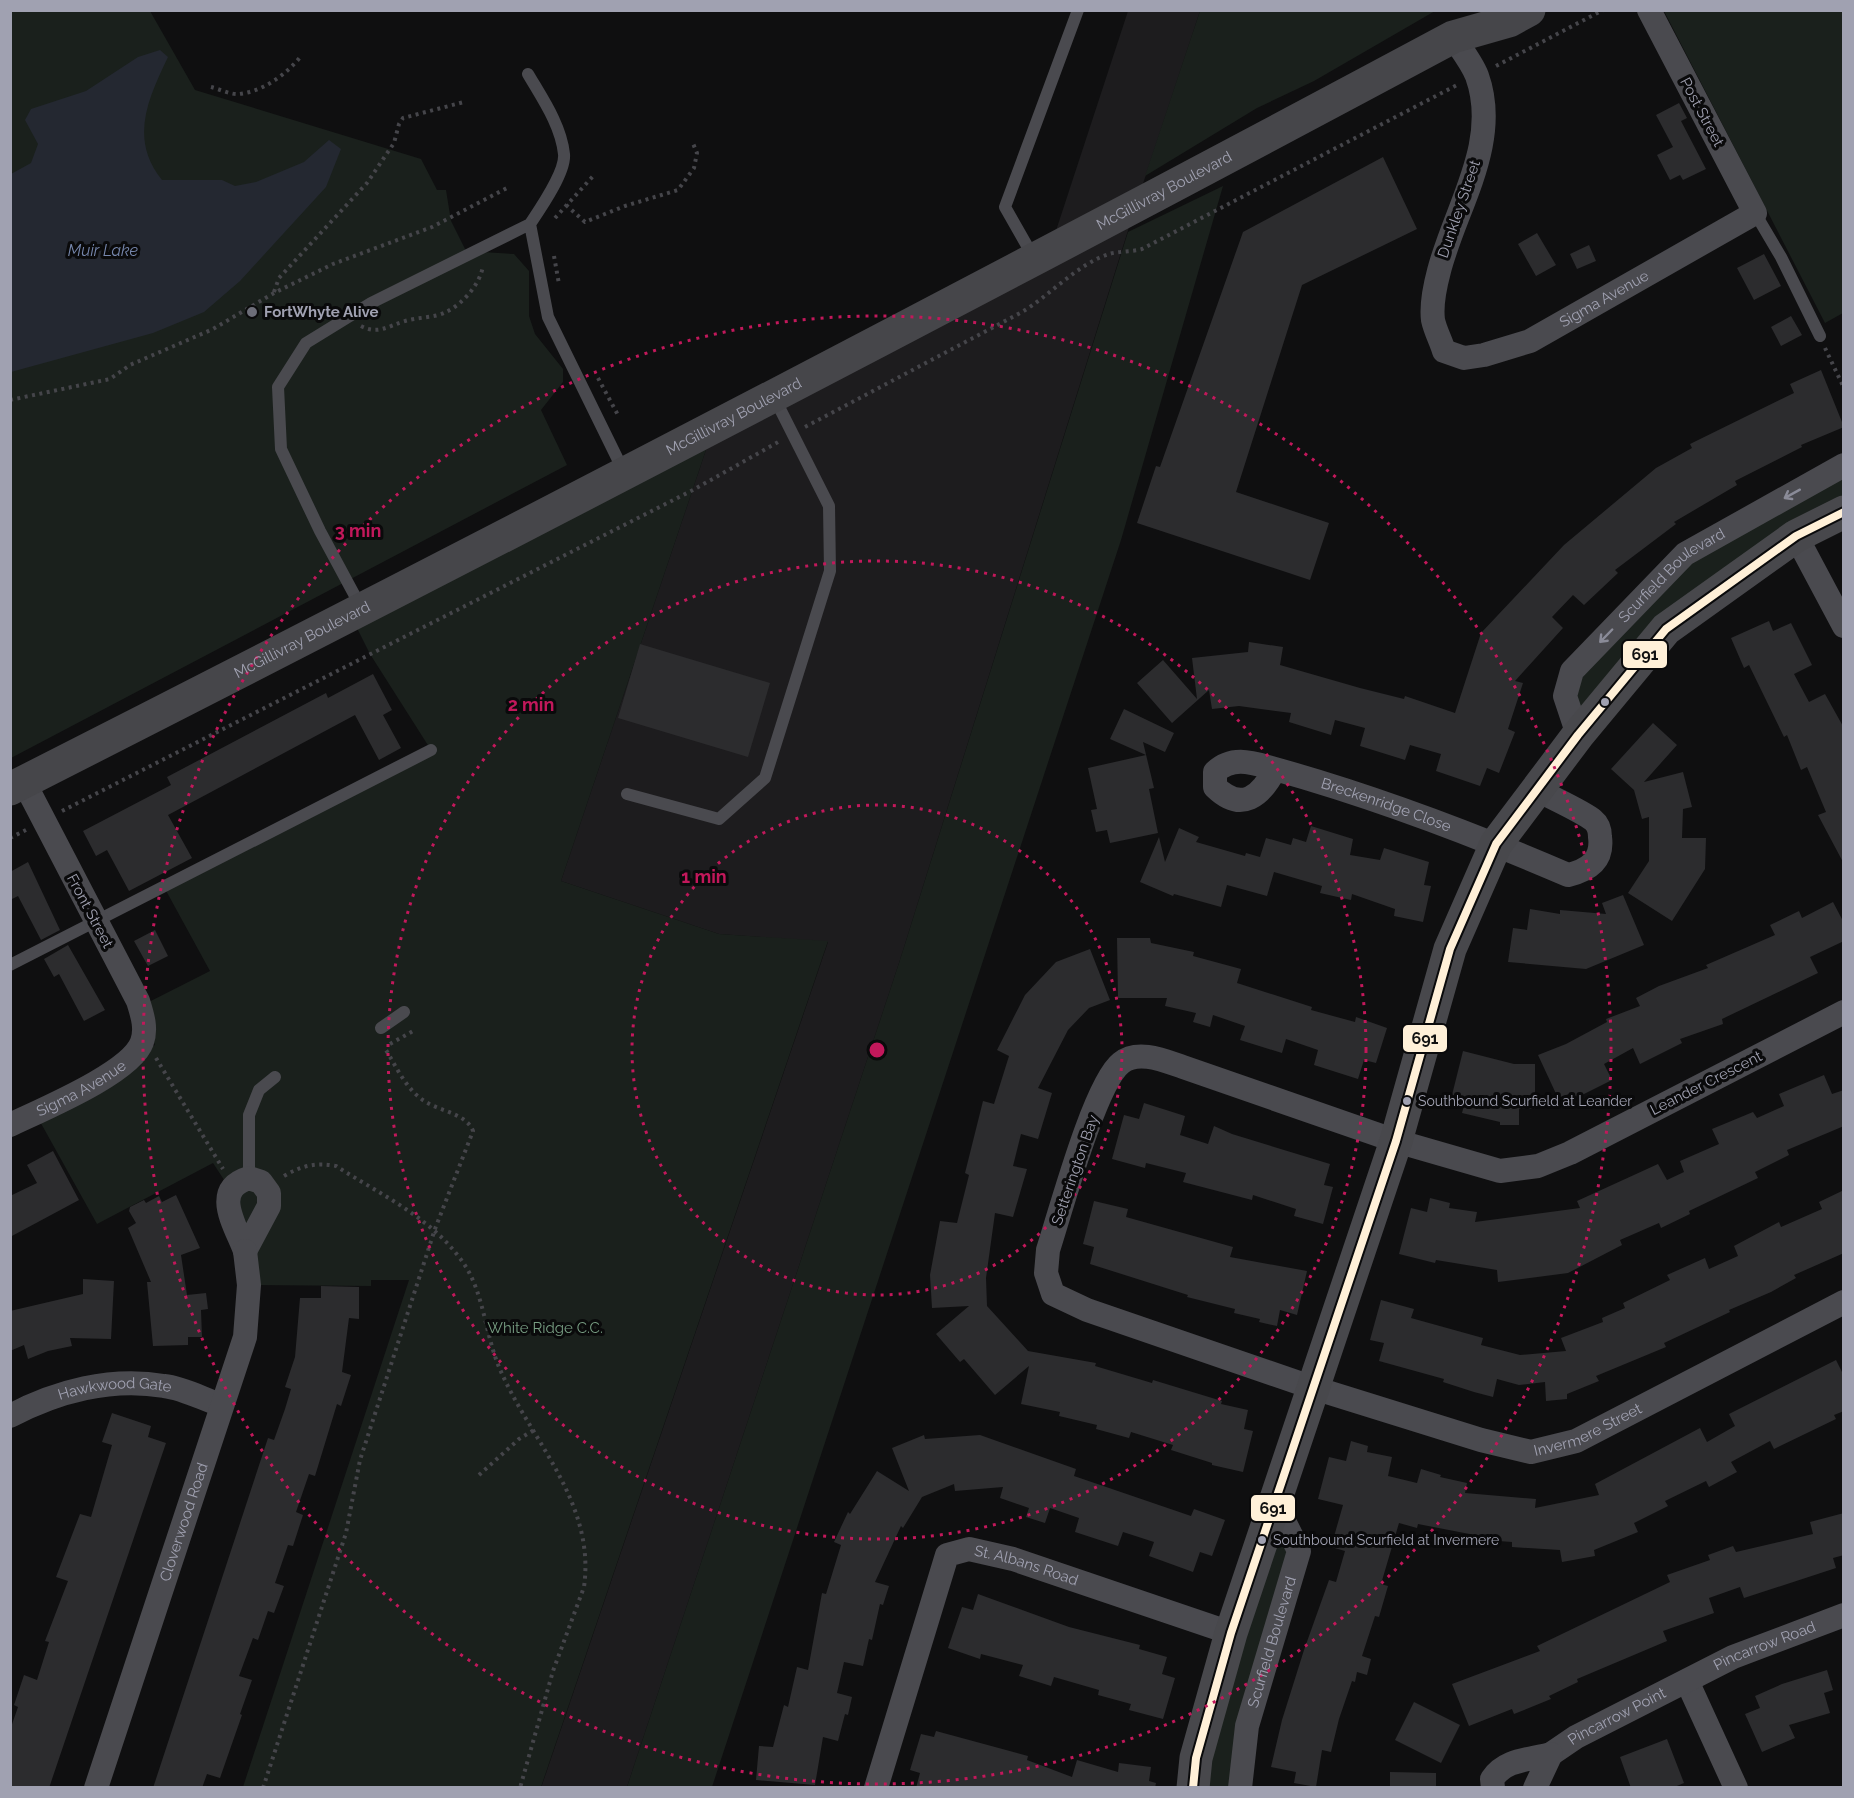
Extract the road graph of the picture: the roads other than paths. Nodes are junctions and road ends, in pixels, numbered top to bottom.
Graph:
1 (1078, 10) edge
2 (1479, 10) edge
3 (1529, 10) edge
4 (1649, 10) edge
5 (1453, 37) junction
6 (528, 74) dead end
7 (1755, 213) junction
8 (530, 224) junction
9 (1034, 259) junction
10 (1820, 336) road end
11 (1444, 351) joint
12 (773, 396) junction
13 (1844, 465) edge
14 (624, 473) junction
15 (1844, 512) edge
16 (1796, 536) junction
17 (363, 610) junction
18 (1844, 626) edge
19 (1578, 735) junction
20 (431, 750) dead end
21 (1275, 769) dead end
22 (17, 786) edge
23 (1536, 789) junction
24 (627, 794) dead end
25 (1496, 844) junction
26 (95, 921) junction
27 (10, 965) edge
28 (404, 1012) dead end
29 (1844, 1012) edge
30 (381, 1028) dead end
31 (149, 1050) joint
32 (275, 1077) dead end
33 (10, 1125) edge
34 (1396, 1141) junction
35 (251, 1182) junction
36 (246, 1251) junction
37 (1844, 1302) edge
38 (1314, 1388) junction
39 (221, 1405) junction
40 (10, 1416) edge
41 (1275, 1503) junction
42 (1844, 1615) edge
43 (1231, 1633) junction
44 (1687, 1681) junction
45 (1551, 1754) junction
46 (96, 1788) edge
47 (876, 1788) edge
48 (1193, 1788) edge
49 (1240, 1788) edge
50 (1493, 1788) edge
51 (1535, 1788) edge
52 (1736, 1788) edge

1 - 9 lane
2 - 5 main road, McGillivray Boulevard
3 - 5 main road, McGillivray Boulevard
4 - 7 street, Post Street
5 - 9 main road, McGillivray Boulevard
5 - 11 street, Dunkley Street
6 - 8 lane
7 - 10 lane
7 - 11 street, Sigma Avenue
8 - 14 lane
8 - 17 lane
9 - 12 main road, McGillivray Boulevard
12 - 14 main road, McGillivray Boulevard
12 - 24 lane
13 -> 19 street, Scurfield Boulevard
14 - 17 main road, McGillivray Boulevard
15 - 16 street
16 - 18 street
16 - 19 street
17 - 22 main road, McGillivray Boulevard
19 - 23 street
20 - 26 lane
21 - 25 street, Breckenridge Close
22 - 26 street, Front Street
23 - 25 street
23 - 25 street, Breckenridge Close
25 - 34 street
26 - 27 lane
26 - 31 street, Front Street
28 - 30 lane
29 - 34 street, Leander Crescent
31 - 33 street, Sigma Avenue
32 - 35 lane
34 - 38 street
34 - 38 street, Setterington Bay
35 - 36 street
35 - 36 street, Cloverwood Road
36 - 39 street, Cloverwood Road
37 - 38 street, Invermere Street
38 - 41 street
39 - 40 street, Hawkwood Gate
39 - 46 street, Cloverwood Road
41 - 43 street
41 - 49 street, Scurfield Boulevard
42 - 44 street, Pincarrow Road
43 - 47 street, St. Albans Road
43 - 48 street
44 - 45 street, Pincarrow Point
44 - 52 street
45 - 50 street, Pincarrow Point
45 - 51 street, Pincarrow Point

